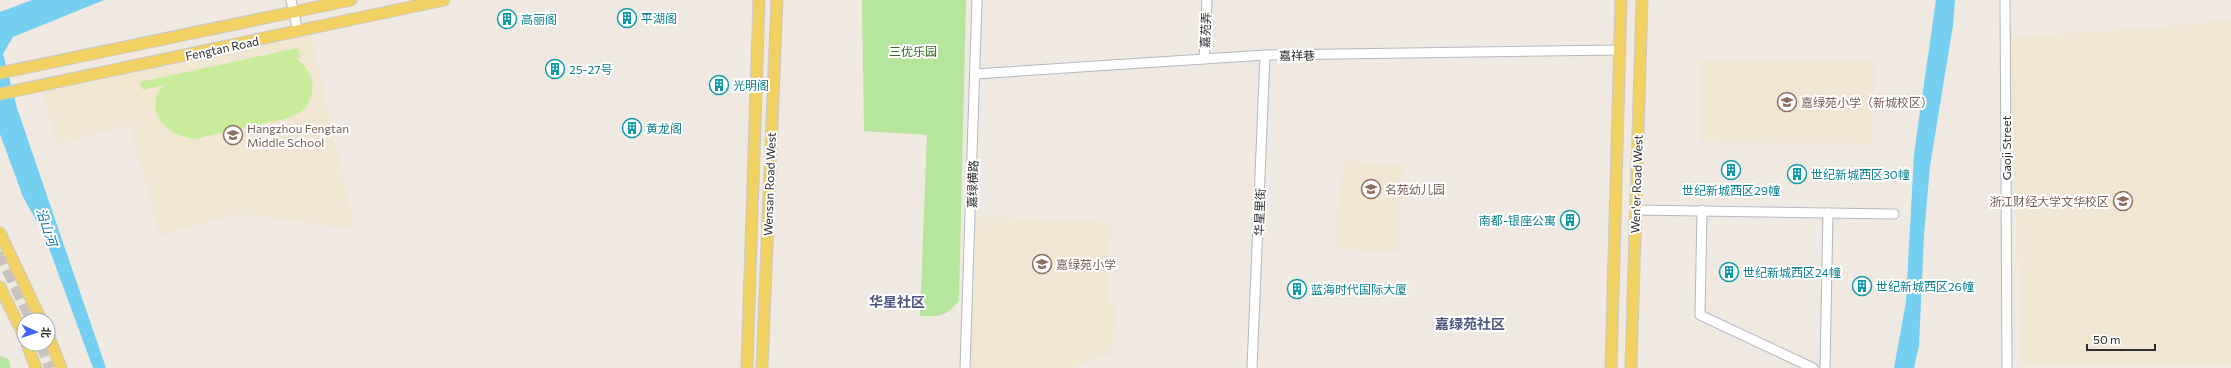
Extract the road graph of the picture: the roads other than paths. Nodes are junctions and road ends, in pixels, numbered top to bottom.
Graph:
1 (291, 0) edge
2 (351, 0) edge
3 (444, 0) edge
4 (759, 0) edge
5 (776, 0) edge
6 (977, 0) edge
7 (1207, 0) edge
8 (1621, 0) edge
9 (1642, 0) edge
10 (2005, 0) edge
11 (294, 12) junction
12 (298, 32) junction
13 (1620, 50) junction
14 (1265, 55) junction
15 (1204, 59) junction
16 (0, 73) edge
17 (975, 74) junction
18 (0, 94) edge
19 (1635, 210) junction
20 (1702, 210) junction
21 (1828, 213) junction
22 (1894, 214) dead end
23 (0, 233) edge
24 (0, 287) edge
25 (38, 312) edge
26 (16, 320) edge
27 (30, 352) edge
28 (55, 352) edge
29 (36, 368) edge
30 (61, 368) edge
31 (747, 368) edge
32 (762, 368) edge
33 (965, 368) edge
34 (1252, 368) edge
35 (1611, 368) edge
36 (1631, 368) edge
37 (1813, 368) edge
38 (1825, 368) edge
39 (2006, 368) edge

1 - 11 street
2 - 11 main road, Fengtan Road
3 - 12 main road, Fengtan Road
4 - 31 main road, Wensan Road West
5 - 32 main road, Wensan Road West
6 - 17 street, 嘉绿横路
7 - 15 street, 嘉苑弄
8 - 13 main road, Wen'er Road West
9 - 19 main road, Wen'er Road West
10 - 39 street, Gaoji Street
11 - 12 street
11 - 16 main road, Fengtan Road
12 - 18 main road, Fengtan Road
13 - 14 street, 嘉祥巷
13 - 35 main road, Wen'er Road West
14 - 15 street, 嘉祥巷
14 - 34 street, 华星里街
15 - 17 street, 嘉祥巷
17 - 33 street, 嘉绿横路
19 - 20 street
19 - 36 main road, Wen'er Road West
20 - 21 street
20 - 37 street
21 - 22 street
21 - 38 street
23 - 25 main road
24 - 26 main road
27 - 29 main road
28 - 30 main road

